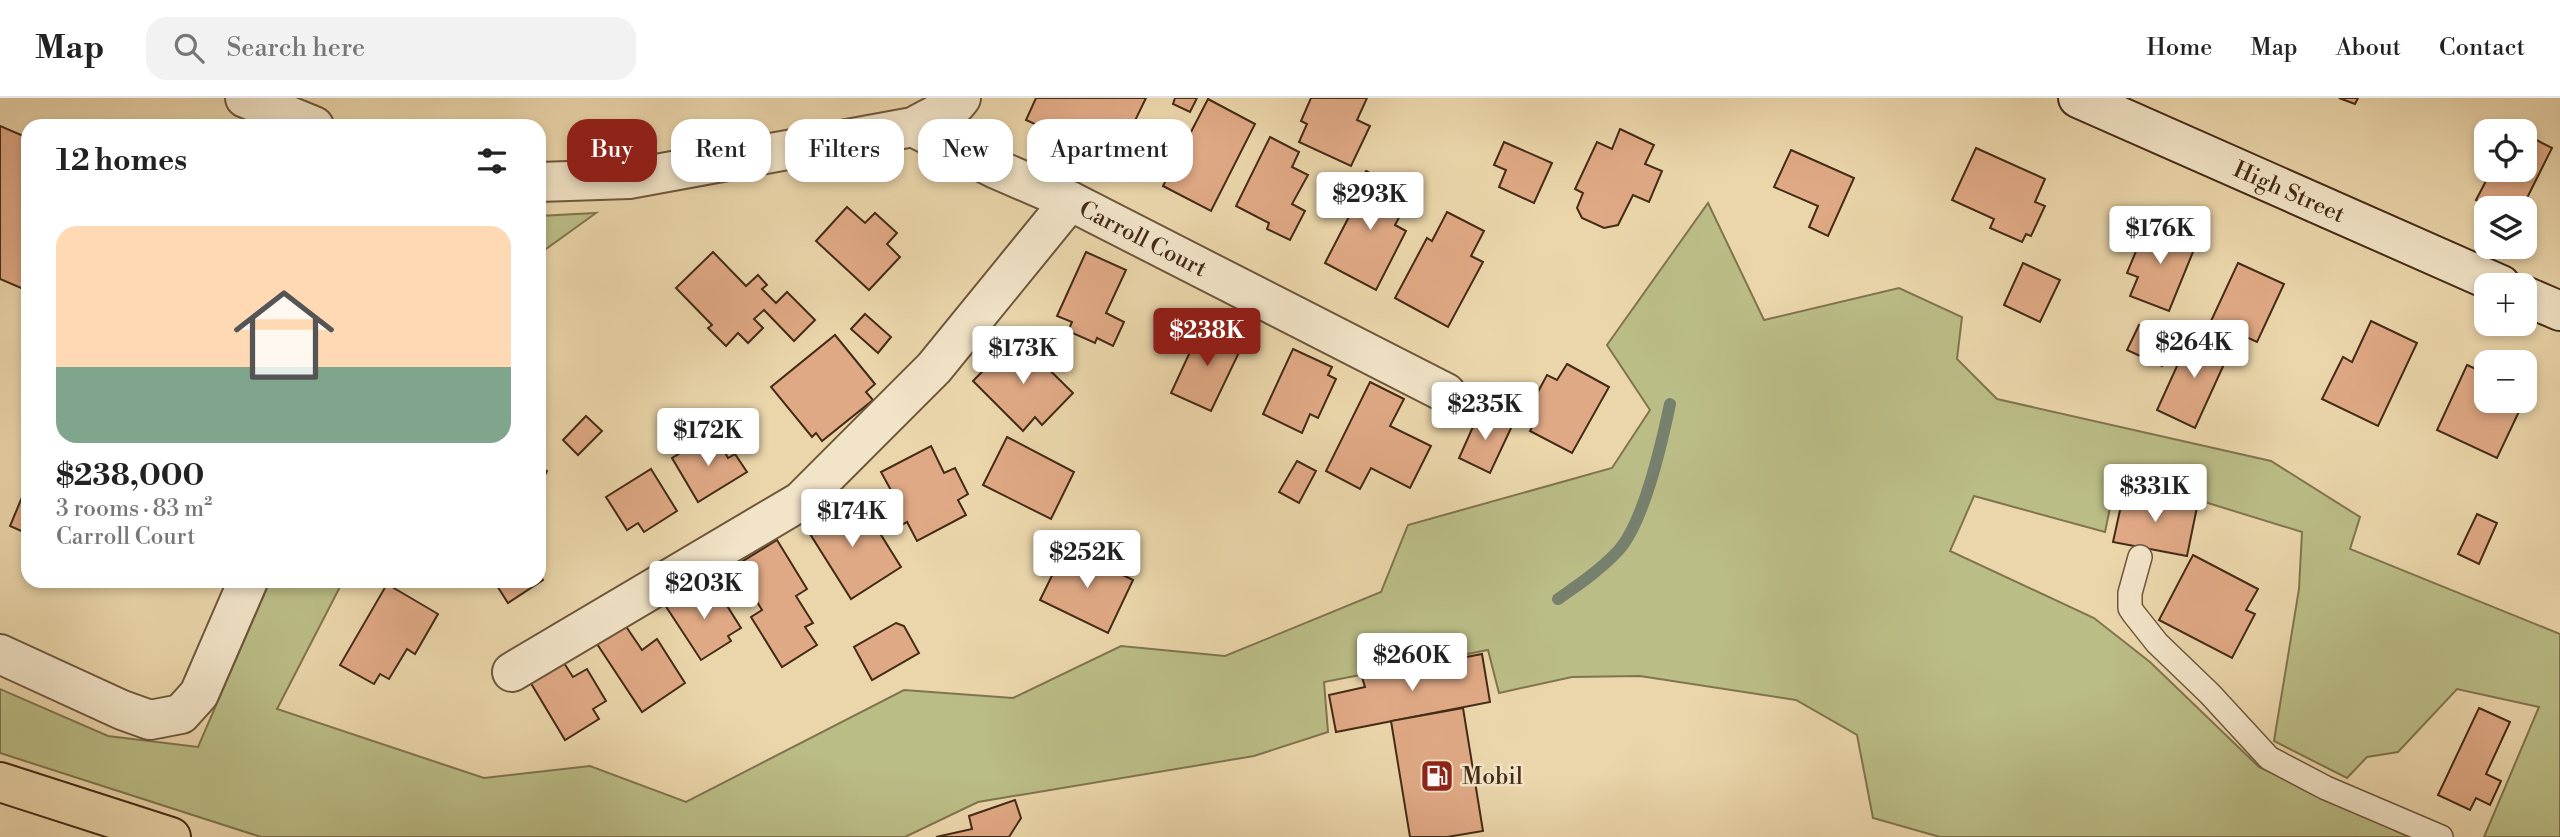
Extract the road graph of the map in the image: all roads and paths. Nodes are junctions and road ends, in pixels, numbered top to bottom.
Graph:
1 (245, 98) edge
2 (961, 98) edge
3 (2078, 98) edge
4 (297, 119) edge
5 (913, 127) junction
6 (546, 182) edge
7 (1070, 201) junction
8 (2474, 273) edge
9 (2537, 301) edge
10 (2560, 311) edge
11 (1446, 393) dead end
12 (2140, 556) dead end
13 (245, 588) edge
14 (0, 653) edge
15 (512, 672) dead end
16 (0, 782) edge
17 (171, 837) edge
18 (2441, 837) edge

1 - 4 street
2 - 5 street
3 - 8 street, High Street
5 - 6 street
5 - 7 street, Carroll Court
7 - 11 street, Carroll Court
7 - 15 street
9 - 10 street
12 - 18 lane
13 - 14 street
16 - 17 highway

